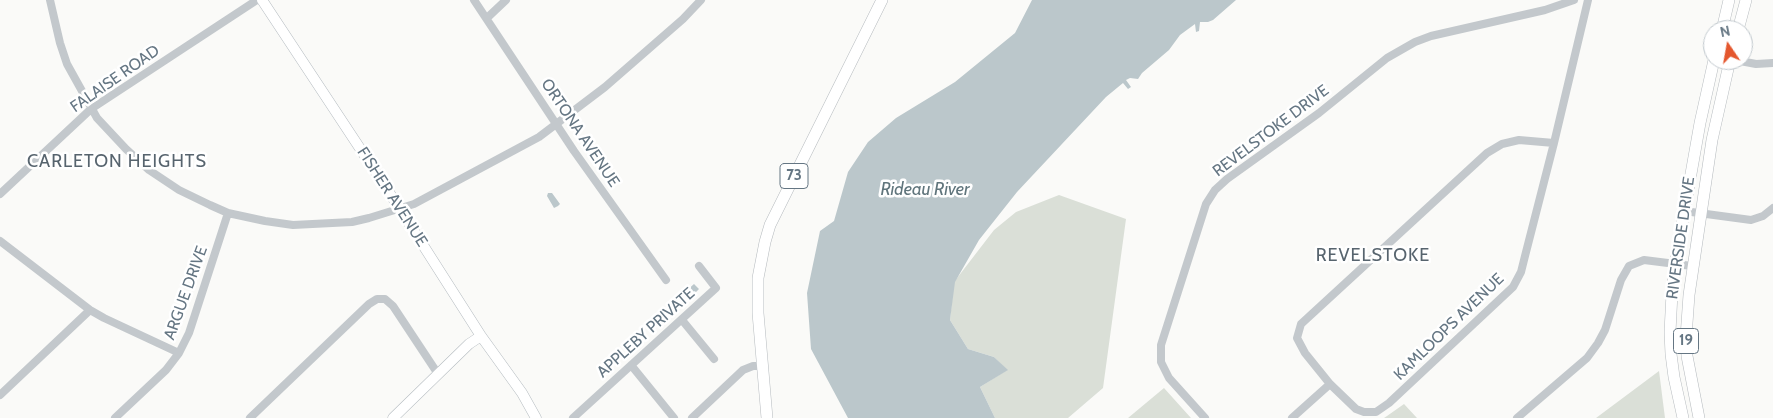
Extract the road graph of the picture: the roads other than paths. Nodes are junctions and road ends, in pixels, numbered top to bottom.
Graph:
1 (50, 0) edge
2 (257, 0) edge
3 (262, 0) edge
4 (474, 0) edge
5 (506, 0) edge
6 (701, 0) edge
7 (882, 0) edge
8 (1574, 0) edge
9 (1588, 0) edge
10 (1729, 0) edge
11 (1746, 0) edge
12 (487, 18) junction
13 (1724, 20) edge
14 (1741, 20) edge
15 (1753, 63) edge
16 (1773, 63) edge
17 (1712, 70) edge
18 (1728, 70) edge
19 (92, 109) junction
20 (556, 123) junction
21 (1554, 143) junction
22 (0, 194) edge
23 (1773, 208) edge
24 (400, 209) junction
25 (1684, 211) junction
26 (228, 212) junction
27 (1700, 213) junction
28 (0, 241) edge
29 (1675, 264) junction
30 (699, 266) dead end
31 (1692, 266) junction
32 (666, 280) dead end
33 (90, 310) junction
34 (682, 320) junction
35 (481, 336) junction
36 (179, 353) junction
37 (714, 359) dead end
38 (631, 365) junction
39 (762, 366) junction
40 (438, 374) junction
41 (1330, 384) junction
42 (522, 393) junction
43 (0, 395) edge
44 (115, 418) edge
45 (250, 418) edge
46 (393, 418) edge
47 (536, 418) edge
48 (544, 418) edge
49 (573, 418) edge
50 (674, 418) edge
51 (692, 418) edge
52 (767, 418) edge
53 (1205, 418) edge
54 (1292, 418) edge
55 (1517, 418) edge
56 (1682, 418) edge
57 (1699, 418) edge

1 - 19 street
2 - 19 street, FALAISE ROAD
3 - 24 main road, FISHER AVENUE
4 - 12 street, ORTONA AVENUE
5 - 12 street
6 - 20 street
7 - 39 main road, 73
8 - 53 street, REVELSTOKE DRIVE
9 - 21 street, KAMLOOPS AVENUE
10 - 13 main road
11 - 14 main road
12 - 20 street, ORTONA AVENUE
15 - 16 street
17 - 25 main road, RIVERSIDE DRIVE / 19
18 - 27 main road, RIVERSIDE DRIVE / 19
19 - 22 street, FALAISE ROAD
19 - 26 street
20 - 24 street
20 - 32 street, ORTONA AVENUE
21 - 41 street, KAMLOOPS AVENUE
21 - 41 street
23 - 27 street
24 - 26 street
24 - 35 main road, FISHER AVENUE
25 - 27 street
25 - 29 main road, RIVERSIDE DRIVE / 19
26 - 36 street, ARGUE DRIVE
27 - 31 main road, RIVERSIDE DRIVE / 19
28 - 33 street
29 - 31 street
29 - 55 street
29 - 56 main road, RIVERSIDE DRIVE / 19
30 - 34 street, APPLEBY PRIVATE
31 - 57 main road, RIVERSIDE DRIVE / 19
33 - 36 street
33 - 43 street
34 - 37 street
34 - 38 street, APPLEBY PRIVATE
35 - 40 main road
35 - 42 main road, FISHER AVENUE
36 - 44 street, ARGUE DRIVE
38 - 49 street, APPLEBY PRIVATE
38 - 50 street
39 - 51 street
39 - 52 main road, 73
40 - 45 street
40 - 46 main road
41 - 54 street
42 - 47 main road, FISHER AVENUE
42 - 48 main road, FISHER AVENUE

